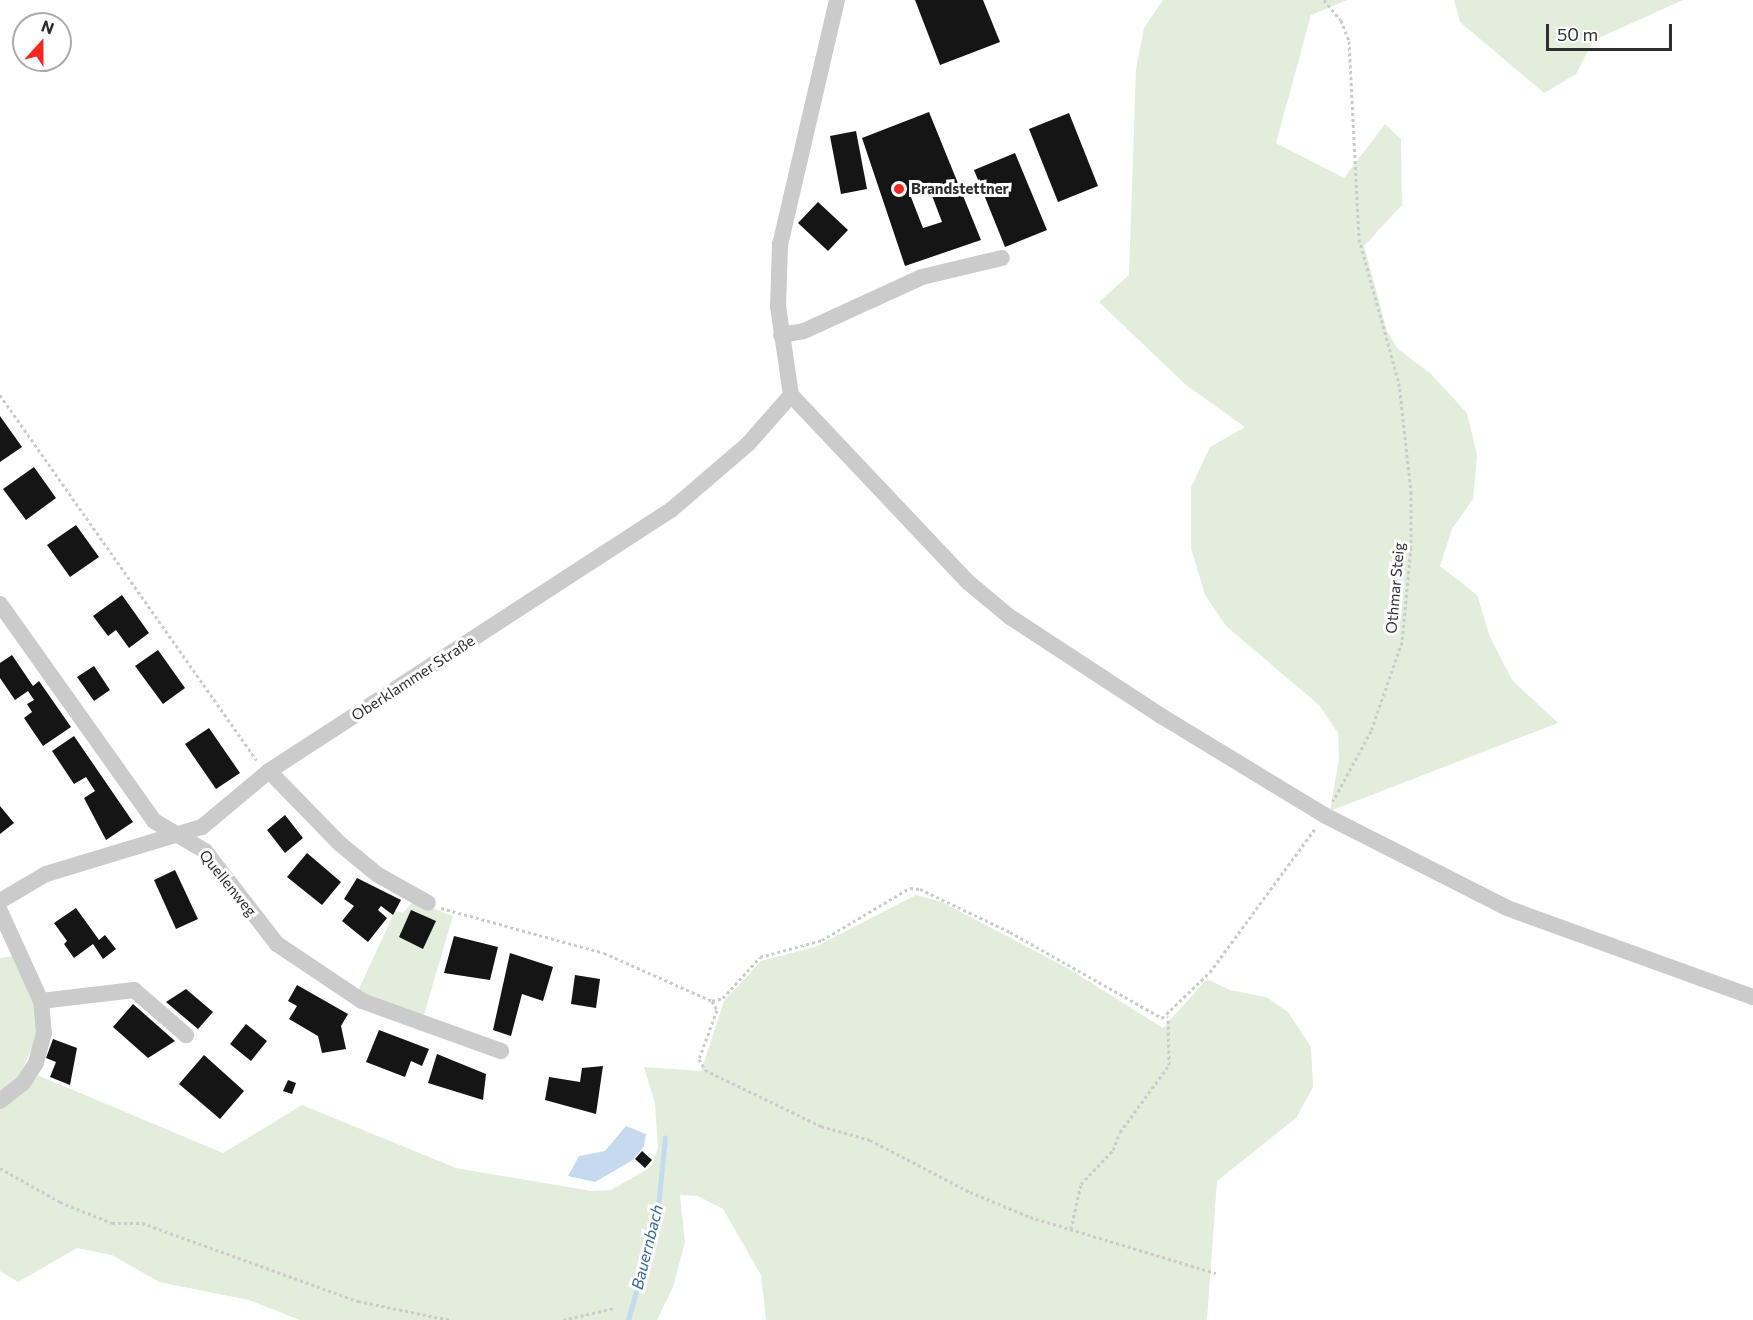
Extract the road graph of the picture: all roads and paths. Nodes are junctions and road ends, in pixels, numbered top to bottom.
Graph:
1 (837, 0) edge
2 (1324, 1) edge
3 (1002, 258) dead end
4 (781, 335) junction
5 (0, 395) edge
6 (791, 395) junction
7 (0, 604) edge
8 (270, 771) junction
9 (1324, 814) junction
10 (182, 837) junction
11 (0, 901) edge
12 (428, 903) joint
13 (0, 911) edge
14 (1753, 997) edge
15 (41, 1001) junction
16 (712, 1001) junction
17 (1168, 1016) junction
18 (186, 1035) dead end
19 (501, 1051) dead end
20 (0, 1101) edge
21 (0, 1168) edge
22 (1071, 1229) junction
23 (1216, 1273) dead end
24 (615, 1308) dead end
25 (450, 1320) edge
26 (563, 1320) edge

1 - 4 street
2 - 9 path, Othmar Steig
3 - 4 street
4 - 6 street
5 - 8 path
6 - 8 street, Oberklammer Straße
6 - 9 street
7 - 10 street, Quellenweg
8 - 10 street, Oberklammer Straße
8 - 12 street
9 - 14 street
9 - 17 path, Othmar Steig
10 - 11 street, Oberklammer Straße
10 - 19 street, Quellenweg
12 - 16 path
13 - 15 street
15 - 18 street
15 - 20 street
16 - 17 path
16 - 22 path
17 - 22 path
21 - 25 path
22 - 23 path
24 - 26 path

